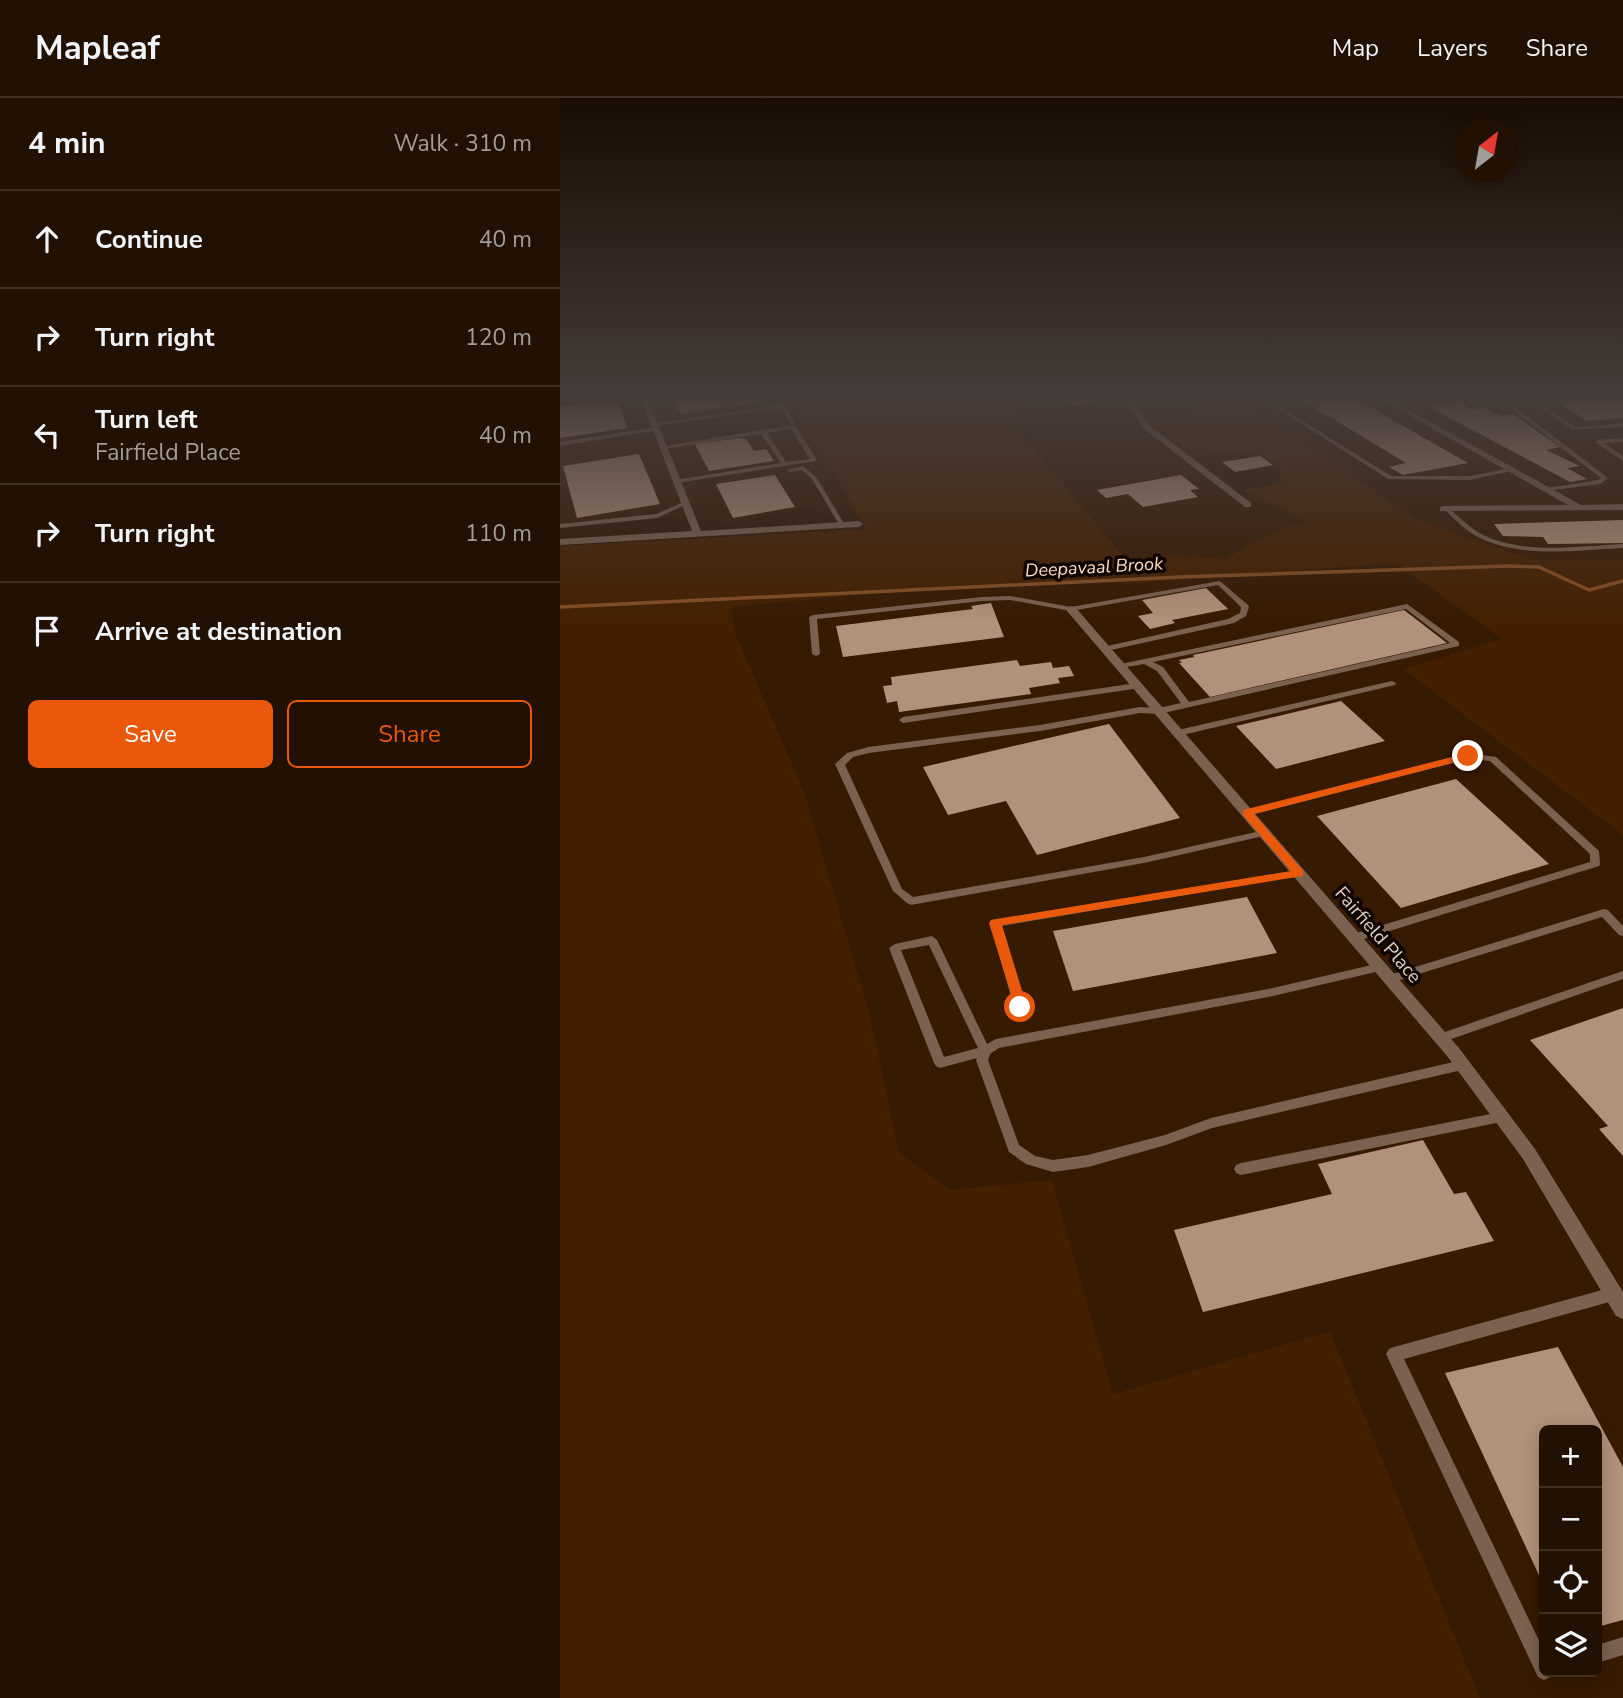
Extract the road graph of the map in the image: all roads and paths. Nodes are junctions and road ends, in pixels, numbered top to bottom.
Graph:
1 (674, 474) edge
2 (732, 474) edge
3 (759, 474) edge
4 (809, 474) edge
5 (1210, 474) edge
6 (1383, 474) edge
7 (1493, 474) edge
8 (1519, 474) edge
9 (1599, 474) edge
10 (678, 484) junction
11 (1548, 490) junction
12 (686, 503) junction
13 (1248, 505) dead end
14 (1578, 507) junction
15 (1623, 507) edge
16 (1445, 509) joint
17 (859, 524) dead end
18 (842, 525) junction
19 (560, 526) edge
20 (698, 534) junction
21 (560, 542) edge
22 (1623, 546) edge
23 (1071, 608) junction
24 (1106, 649) junction
25 (816, 654) dead end
26 (1147, 662) junction
27 (1121, 666) junction
28 (1392, 683) dead end
29 (1138, 685) junction
30 (1187, 705) junction
31 (1159, 711) junction
32 (903, 720) dead end
33 (1178, 733) junction
34 (1247, 813) junction
35 (1265, 833) junction
36 (1299, 873) junction
37 (1623, 932) edge
38 (1354, 938) junction
39 (1385, 973) junction
40 (1623, 975) edge
41 (1020, 1007) dead end
42 (1440, 1038) junction
43 (985, 1051) junction
44 (1462, 1065) junction
45 (1501, 1117) junction
46 (1241, 1169) dead end
47 (1613, 1294) junction
48 (1623, 1310) edge
49 (1623, 1646) edge
50 (1602, 1652) edge
51 (1539, 1660) edge

1 - 10 street
2 - 10 lane
3 - 10 lane
4 - 18 lane
5 - 13 street
6 - 7 lane
8 - 11 street
9 - 11 lane
10 - 12 street
11 - 14 street
12 - 19 lane
12 - 20 street
14 - 15 street
14 - 16 street
16 - 22 lane
17 - 18 street
18 - 20 street
20 - 21 street
23 - 24 street, Fairfield Place
23 - 24 lane
23 - 25 lane
24 - 27 street, Fairfield Place
26 - 27 lane
26 - 30 lane
26 - 30 lane
27 - 29 street, Fairfield Place
28 - 33 lane
29 - 31 street, Fairfield Place
29 - 32 lane
30 - 31 lane
31 - 33 street, Fairfield Place
31 - 35 lane
33 - 34 street, Fairfield Place
34 - 35 street, Fairfield Place
34 - 38 lane
35 - 36 street, Fairfield Place
36 - 38 street, Fairfield Place
36 - 41 lane
37 - 39 lane
38 - 39 street, Fairfield Place
39 - 42 street, Fairfield Place
39 - 43 lane
40 - 42 lane
42 - 44 street, Fairfield Place
43 - 43 lane
43 - 44 lane
44 - 45 street, Fairfield Place
45 - 46 lane
45 - 47 street, Fairfield Place
47 - 48 street, Fairfield Place
47 - 51 lane
49 - 50 lane

